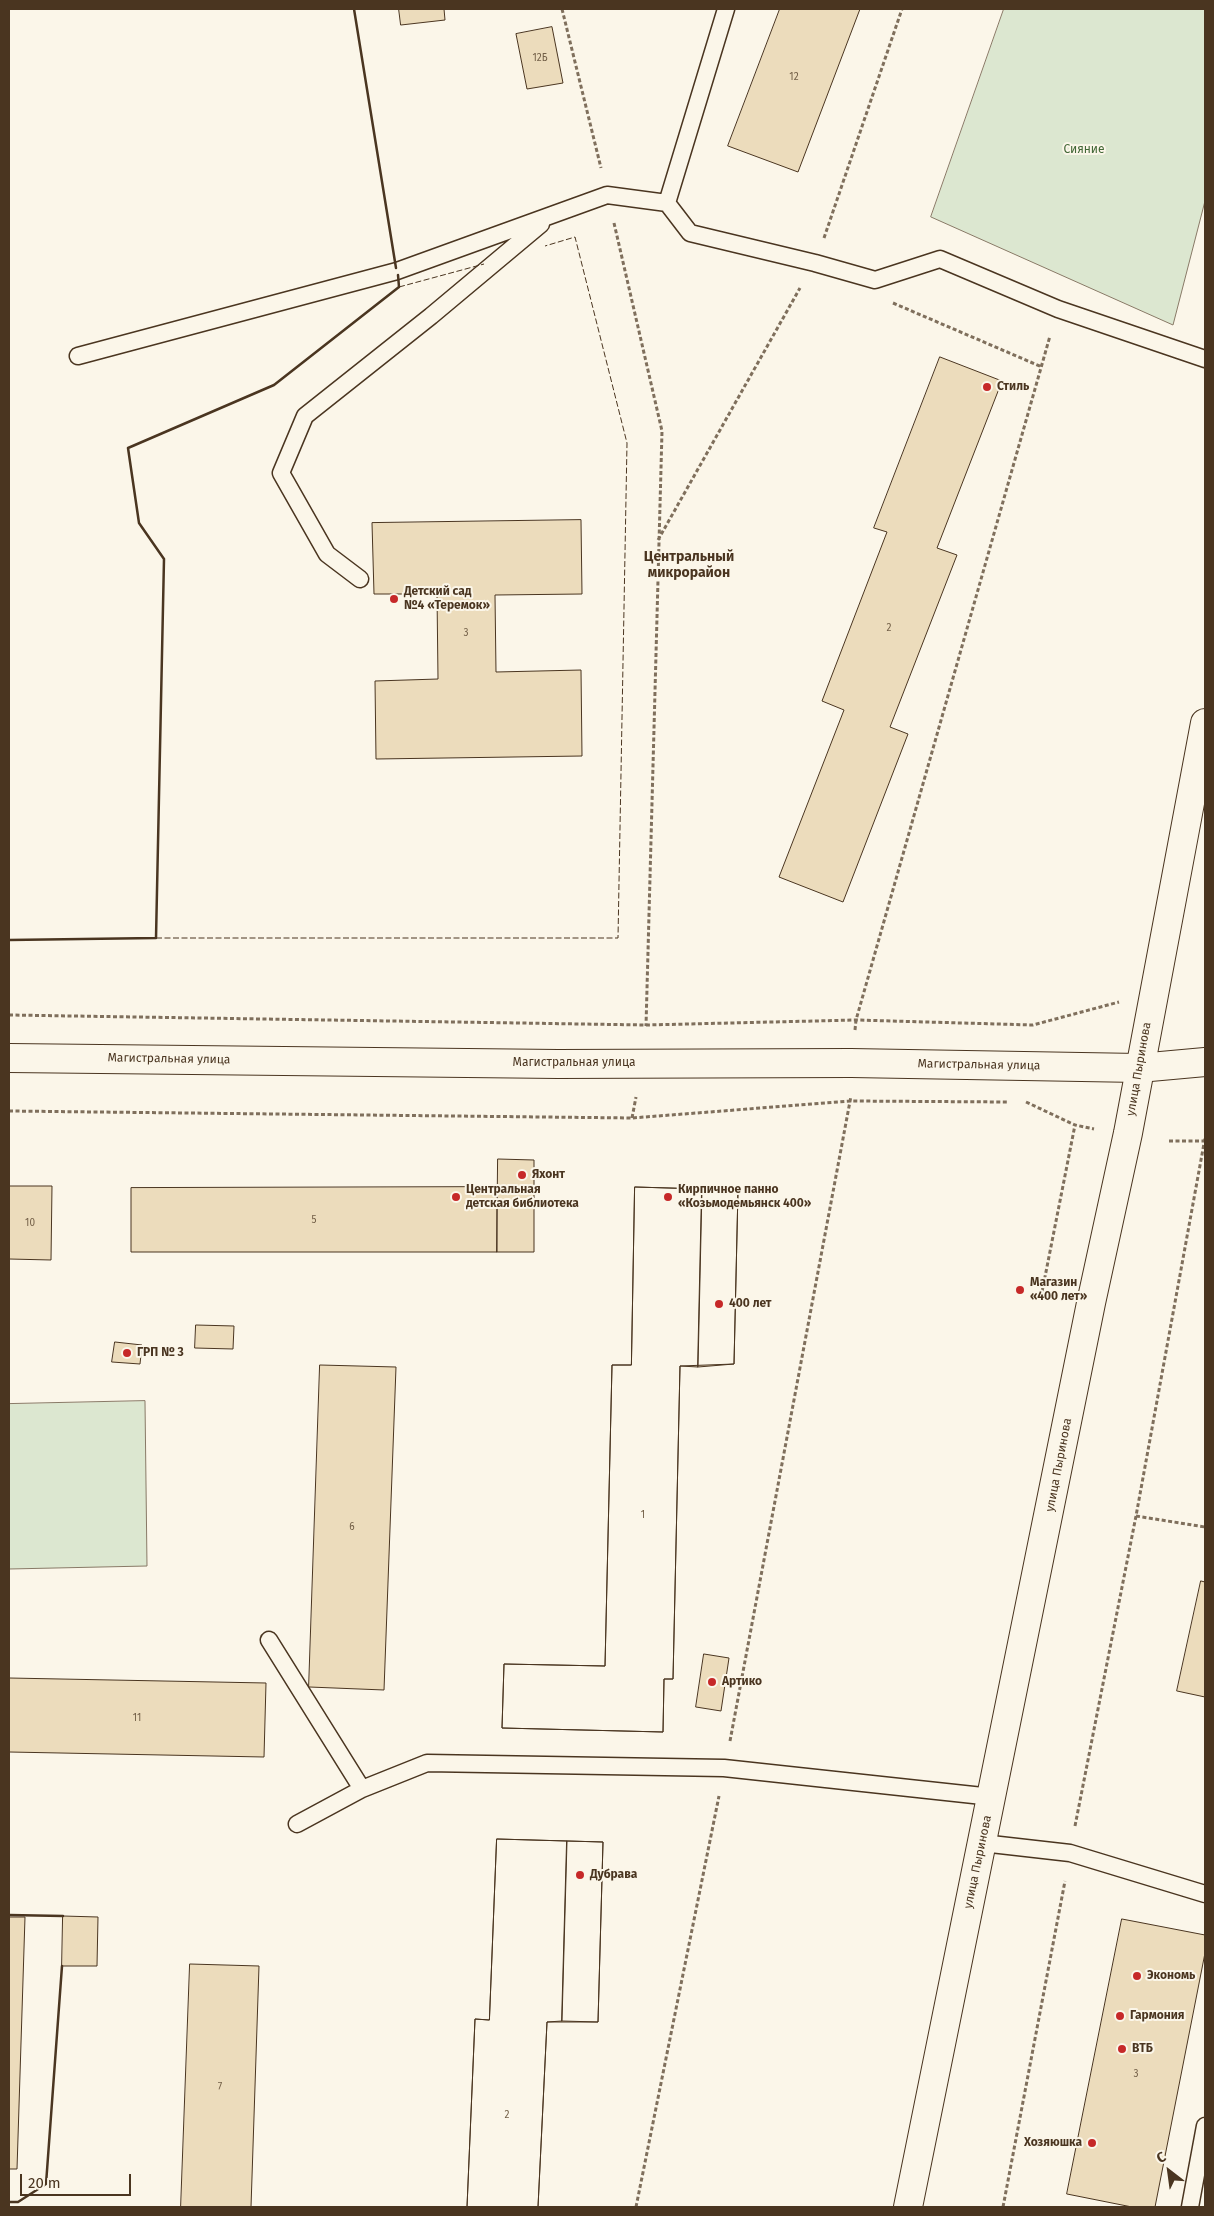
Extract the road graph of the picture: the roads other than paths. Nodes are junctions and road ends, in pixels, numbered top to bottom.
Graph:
1 (726, 9) edge
2 (667, 203) junction
3 (550, 216) junction
4 (78, 356) dead end
5 (1205, 359) edge
6 (360, 579) dead end
7 (1205, 723) edge
8 (9, 1058) edge
9 (1205, 1062) edge
10 (1139, 1068) junction
11 (269, 1640) dead end
12 (362, 1790) junction
13 (992, 1797) junction
14 (297, 1824) dead end
15 (982, 1843) junction
16 (1205, 1894) edge
17 (1205, 2126) edge
18 (908, 2207) edge
19 (1190, 2207) edge

1 - 2 lane
2 - 3 lane
2 - 5 lane
3 - 4 lane
3 - 6 lane
7 - 10 main road, улица Пыринова
8 - 10 main road, Магистральная улица
9 - 10 main road, Магистральная улица
10 - 13 main road, улица Пыринова
11 - 12 lane
12 - 13 lane
12 - 14 lane
13 - 15 main road, улица Пыринова
15 - 16 lane
15 - 18 main road, улица Пыринова
17 - 19 lane

